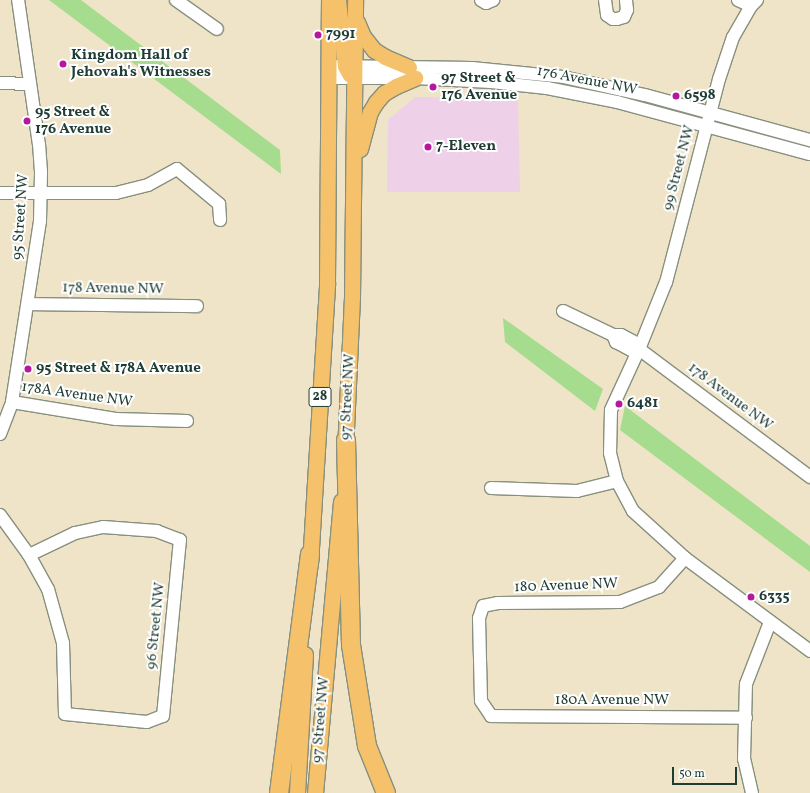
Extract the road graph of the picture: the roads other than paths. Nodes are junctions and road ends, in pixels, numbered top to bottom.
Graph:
1 (18, 0) edge
2 (176, 0) edge
3 (328, 0) edge
4 (338, 0) edge
5 (355, 0) edge
6 (481, 0) edge
7 (493, 0) edge
8 (605, 0) edge
9 (626, 0) edge
10 (738, 0) edge
11 (754, 3) edge
12 (188, 5) edge
13 (355, 16) junction
14 (217, 29) dead end
15 (351, 70) junction
16 (328, 72) junction
17 (412, 72) junction
18 (0, 84) edge
19 (30, 84) junction
20 (710, 112) junction
21 (707, 125) junction
22 (810, 140) edge
23 (810, 154) edge
24 (354, 172) junction
25 (0, 193) edge
26 (41, 194) junction
27 (220, 220) dead end
28 (28, 304) junction
29 (197, 306) dead end
30 (563, 311) dead end
31 (639, 349) junction
32 (12, 402) junction
33 (187, 421) dead end
34 (0, 434) edge
35 (346, 440) junction
36 (807, 473) edge
37 (617, 481) junction
38 (491, 488) dead end
39 (0, 515) edge
40 (310, 554) junction
41 (29, 555) junction
42 (685, 558) junction
43 (770, 622) junction
44 (810, 651) edge
45 (484, 705) joint
46 (746, 718) junction
47 (279, 793) edge
48 (296, 793) edge
49 (315, 793) edge
50 (386, 793) edge
51 (752, 793) edge

1 - 19 street, 95 Street NW
2 - 12 street
3 - 16 main road, 97 Street NW / 28
4 - 15 main road
5 - 13 main road, 97 Street NW
6 - 7 street
8 - 9 street
10 - 11 street
11 - 20 street, 99 Street NW
12 - 14 street
13 - 15 main road, 97 Street NW
13 - 17 main road
15 - 16 street, 176 Avenue NW
15 - 17 street, 176 Avenue NW
15 - 24 main road, 97 Street NW
16 - 40 main road, 97 Street NW / 28
17 - 20 street, 176 Avenue NW
17 - 21 street, 176 Avenue NW
17 - 24 main road
18 - 19 street
19 - 26 street, 95 Street NW
20 - 21 street, 99 Street NW
20 - 22 street, 176 Avenue NW
21 - 23 street, 176 Avenue NW
21 - 31 street, 99 Street NW
24 - 35 main road, 97 Street NW / 28
25 - 26 street
26 - 27 street
26 - 28 street, 95 Street NW
28 - 29 street, 178 Avenue NW
28 - 32 street, 95 Street NW
30 - 31 street
31 - 36 street, 178 Avenue NW
31 - 37 street, 99 Street NW
32 - 33 street, 178A Avenue NW
32 - 34 street, 95 Street NW
35 - 49 main road, 97 Street NW
35 - 50 highway
37 - 38 street
37 - 42 street, 99 Street NW
39 - 41 street
40 - 47 highway
40 - 48 main road, 97 Street NW / 28
41 - 41 street, 96 Street NW
42 - 43 street
42 - 45 street, 180 Avenue NW
43 - 44 street
43 - 46 street
45 - 46 street, 180A Avenue NW
46 - 51 street

